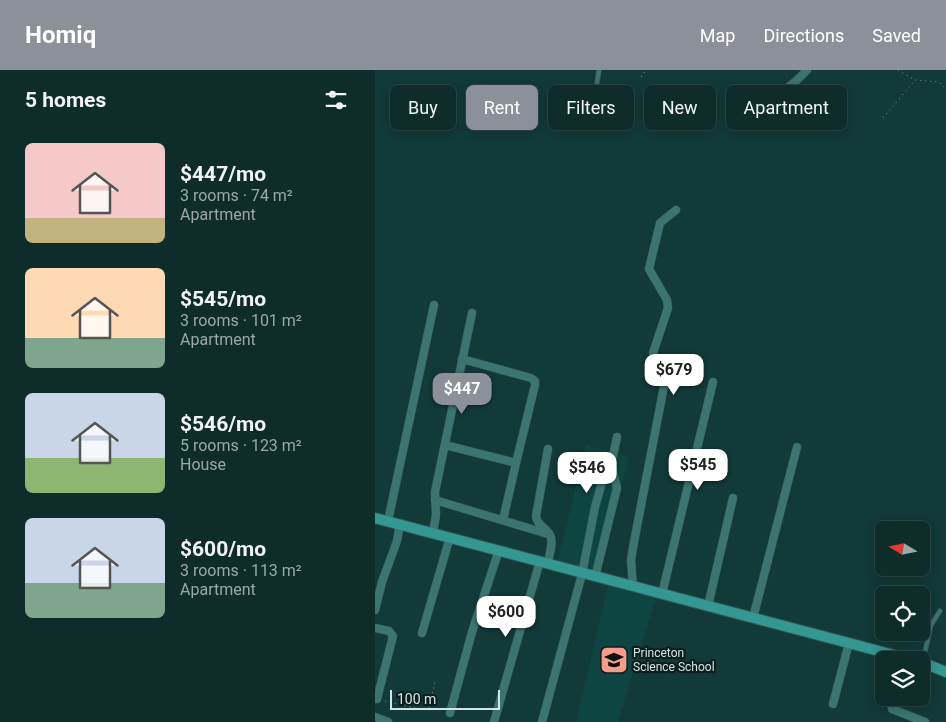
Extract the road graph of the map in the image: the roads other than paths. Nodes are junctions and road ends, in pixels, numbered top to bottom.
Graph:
1 (599, 70) edge
2 (807, 70) edge
3 (597, 85) edge
4 (792, 85) edge
5 (676, 210) dead end
6 (434, 305) dead end
7 (472, 313) dead end
8 (462, 359) junction
9 (713, 382) dead end
10 (617, 437) dead end
11 (445, 445) junction
12 (797, 447) dead end
13 (548, 450) dead end
14 (516, 463) junction
15 (611, 465) junction
16 (733, 498) dead end
17 (435, 500) junction
18 (375, 518) edge
19 (503, 520) junction
20 (388, 521) junction
21 (400, 524) junction
22 (433, 532) junction
23 (550, 534) junction
24 (450, 537) junction
25 (499, 550) junction
26 (544, 562) junction
27 (582, 574) junction
28 (595, 577) junction
29 (633, 587) junction
30 (662, 594) junction
31 (708, 606) junction
32 (375, 610) edge
33 (940, 611) dead end
34 (753, 618) junction
35 (375, 628) edge
36 (422, 633) dead end
37 (849, 643) junction
38 (875, 651) edge
39 (923, 651) edge
40 (930, 666) edge
41 (946, 672) edge
42 (376, 699) edge
43 (833, 704) dead end
44 (892, 706) edge
45 (450, 713) dead end
46 (375, 718) edge
47 (906, 718) edge
48 (388, 722) edge
49 (494, 722) edge
50 (542, 722) edge
51 (925, 722) edge

1 - 3 lane
2 - 4 street
5 - 29 street
6 - 20 street
7 - 8 street
8 - 11 street
8 - 14 street
9 - 30 street
10 - 15 street
11 - 14 street
11 - 17 street
12 - 34 street
13 - 23 street
14 - 19 street
15 - 27 street
15 - 28 street
16 - 31 street
17 - 19 street
17 - 22 street
18 - 20 street
19 - 23 street
20 - 21 street
21 - 22 street
21 - 32 street
22 - 24 street
23 - 26 street
24 - 25 street
24 - 36 street
25 - 26 street
25 - 45 street
26 - 27 street
26 - 49 street
27 - 28 street
27 - 50 street
28 - 29 street
29 - 30 street
30 - 31 street
31 - 34 street
33 - 39 lane
34 - 37 street
35 - 42 street
37 - 38 street
37 - 43 street
40 - 41 street
44 - 47 street
46 - 48 street
47 - 51 street

